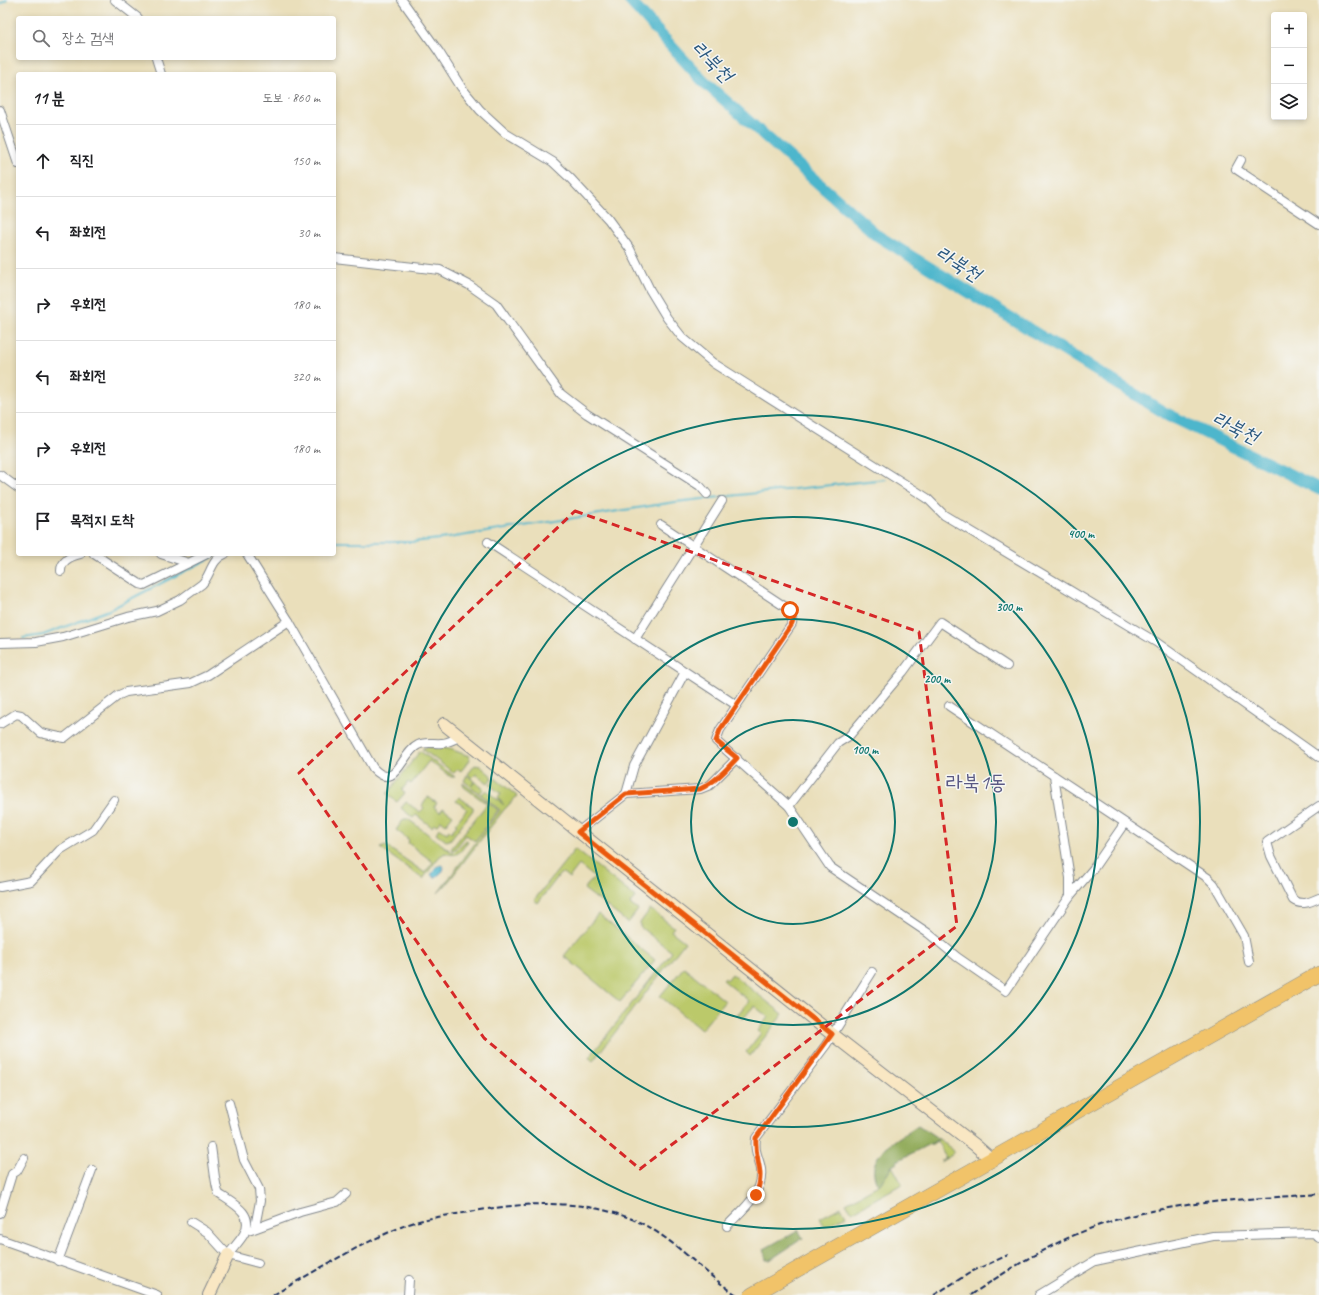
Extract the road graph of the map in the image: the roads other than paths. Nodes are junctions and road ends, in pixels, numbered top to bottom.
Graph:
1 (115, 0) edge
2 (402, 0) edge
3 (135, 16) edge
4 (157, 60) edge
5 (160, 72) edge
6 (0, 110) edge
7 (16, 158) edge
8 (1241, 160) dead end
9 (1319, 224) edge
10 (336, 258) edge
11 (0, 476) edge
12 (16, 487) edge
13 (707, 494) dead end
14 (722, 501) dead end
15 (661, 525) dead end
16 (488, 542) dead end
17 (693, 547) junction
18 (71, 556) edge
19 (97, 556) edge
20 (167, 556) edge
21 (203, 556) edge
22 (223, 556) edge
23 (248, 556) edge
24 (189, 563) junction
25 (61, 572) dead end
26 (289, 621) junction
27 (635, 639) junction
28 (0, 643) edge
29 (1007, 666) dead end
30 (686, 672) junction
31 (736, 705) junction
32 (949, 706) dead end
33 (0, 724) edge
34 (444, 724) dead end
35 (460, 737) junction
36 (1319, 756) edge
37 (737, 758) junction
38 (1054, 776) junction
39 (626, 794) junction
40 (114, 800) dead end
41 (789, 806) junction
42 (1319, 806) edge
43 (1124, 824) junction
44 (578, 832) junction
45 (0, 887) edge
46 (1070, 896) junction
47 (1319, 898) edge
48 (1249, 962) dead end
49 (872, 972) dead end
50 (1319, 974) edge
51 (832, 1034) junction
52 (229, 1102) dead end
53 (211, 1147) dead end
54 (24, 1158) dead end
55 (991, 1159) junction
56 (92, 1170) dead end
57 (346, 1194) dead end
58 (0, 1213) edge
59 (191, 1222) dead end
60 (727, 1226) dead end
61 (255, 1228) junction
62 (244, 1234) junction
63 (1319, 1238) edge
64 (0, 1239) edge
65 (228, 1255) junction
66 (58, 1261) junction
67 (258, 1263) dead end
68 (409, 1280) dead end
69 (1042, 1293) edge
70 (157, 1295) edge
71 (209, 1295) edge
72 (408, 1295) edge
73 (752, 1295) edge
74 (1054, 1295) edge

1 - 3 street
2 - 36 street
4 - 5 street
6 - 7 street
8 - 9 street
10 - 13 street
11 - 12 street
14 - 17 street
15 - 17 street
16 - 27 street
17 - 27 street
17 - 31 street
18 - 25 street
19 - 24 street
20 - 24 street
21 - 24 street
22 - 28 street
23 - 26 street
26 - 33 street
26 - 35 street
27 - 30 street
29 - 41 street
30 - 31 street
30 - 39 street
31 - 37 street
32 - 38 street
34 - 35 street
35 - 44 street
37 - 39 street
37 - 41 street
38 - 43 street
38 - 46 street
39 - 44 street
40 - 45 street
41 - 46 street
42 - 47 street
43 - 46 street
43 - 48 street
44 - 51 street
49 - 51 street
50 - 55 highway
51 - 55 street
51 - 60 street
52 - 61 street
53 - 62 street
54 - 58 street
55 - 73 highway
56 - 66 street
57 - 61 street
59 - 65 street
61 - 62 street
62 - 65 street
63 - 69 street
64 - 66 street
65 - 67 street
65 - 71 street
66 - 70 street
68 - 72 street
69 - 74 street

